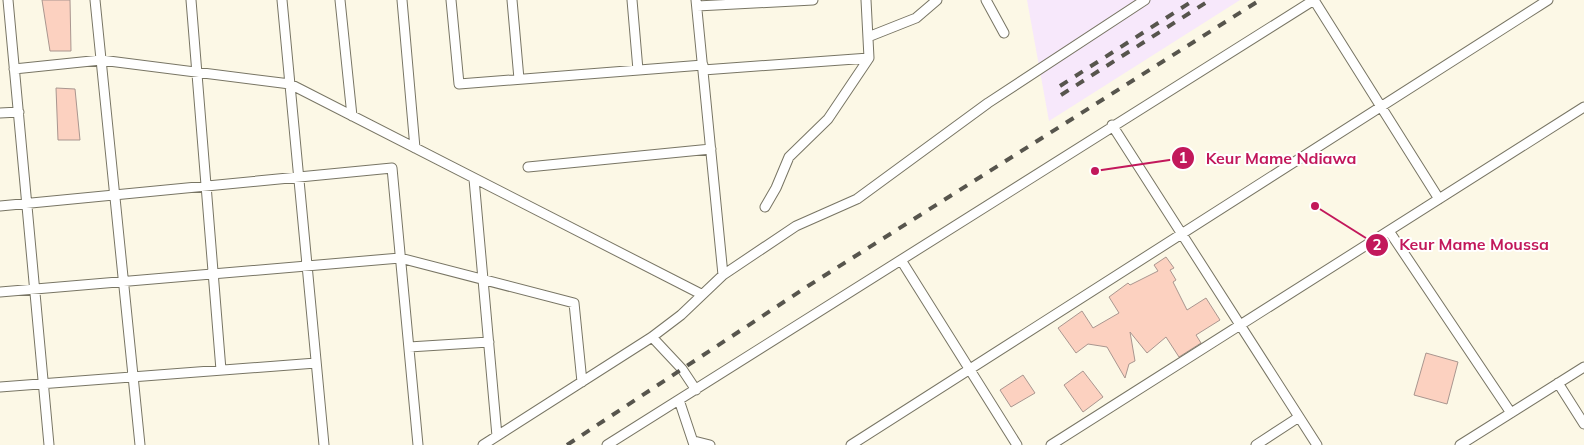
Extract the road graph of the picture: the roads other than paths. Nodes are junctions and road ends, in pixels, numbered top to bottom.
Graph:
1 (8, 0) edge
2 (95, 0) edge
3 (191, 0) edge
4 (282, 0) edge
5 (340, 0) edge
6 (402, 0) edge
7 (451, 0) edge
8 (512, 0) edge
9 (632, 0) edge
10 (813, 0) edge
11 (866, 0) edge
12 (937, 0) edge
13 (986, 0) edge
14 (1145, 0) edge
15 (1548, 0) edge
16 (697, 3) edge
17 (11, 31) junction
18 (0, 32) edge
19 (1004, 32) dead end
20 (868, 37) junction
21 (868, 58) junction
22 (101, 60) junction
23 (703, 68) junction
24 (14, 69) junction
25 (638, 70) junction
26 (197, 73) junction
27 (519, 79) junction
28 (290, 84) junction
29 (1379, 108) junction
30 (1584, 108) edge
31 (18, 112) junction
32 (0, 114) edge
33 (352, 116) junction
34 (1112, 126) junction
35 (415, 148) junction
36 (711, 150) junction
37 (528, 167) dead end
38 (298, 177) junction
39 (474, 178) junction
40 (206, 186) junction
41 (114, 195) junction
42 (1439, 199) junction
43 (27, 203) junction
44 (0, 206) edge
45 (765, 207) dead end
46 (1389, 231) junction
47 (1182, 234) junction
48 (400, 258) junction
49 (901, 260) junction
50 (307, 266) junction
51 (213, 274) junction
52 (723, 275) junction
53 (484, 280) junction
54 (123, 282) junction
55 (35, 289) junction
56 (0, 292) edge
57 (701, 294) junction
58 (1240, 325) junction
59 (652, 337) junction
60 (489, 342) junction
61 (409, 348) junction
62 (316, 363) junction
63 (1584, 367) edge
64 (222, 370) junction
65 (969, 370) junction
66 (133, 377) junction
67 (582, 382) junction
68 (1558, 383) junction
69 (44, 384) junction
70 (0, 387) edge
71 (696, 390) junction
72 (679, 400) junction
73 (1511, 413) junction
74 (1299, 417) junction
75 (1584, 424) edge
76 (497, 436) junction
77 (694, 443) edge
78 (50, 445) edge
79 (140, 445) edge
80 (324, 445) edge
81 (418, 445) edge
82 (483, 445) edge
83 (607, 445) edge
84 (710, 445) edge
85 (851, 445) edge
86 (1017, 445) edge
87 (1051, 445) edge
88 (1256, 445) edge
89 (1317, 445) edge
90 (1460, 445) edge

1 - 17 street
2 - 22 street
3 - 26 street
4 - 28 street
5 - 33 street
6 - 35 street
7 - 27 street
8 - 27 street
9 - 25 street
10 - 16 street
11 - 20 street
12 - 20 street
13 - 19 street
14 - 52 street
15 - 29 street
16 - 23 street
17 - 18 street
17 - 24 street
20 - 21 street
21 - 23 street
21 - 45 street
22 - 24 street
22 - 26 street
22 - 41 street
23 - 25 street
23 - 36 street
24 - 31 street
25 - 27 street
26 - 28 street
26 - 40 street
28 - 33 street
28 - 38 street
29 - 34 street
29 - 42 street
29 - 47 street
30 - 42 street
31 - 32 street
31 - 43 street
33 - 35 street
34 - 47 street
34 - 49 street
35 - 39 street
36 - 37 street
36 - 52 street
38 - 40 street
38 - 48 street
38 - 50 street
39 - 53 street
39 - 57 street
40 - 41 street
40 - 51 street
41 - 43 street
41 - 54 street
42 - 46 street
43 - 44 street
43 - 55 street
46 - 58 street
46 - 73 street
47 - 58 street
47 - 65 street
48 - 50 street
48 - 53 street
48 - 61 street
49 - 65 street
49 - 71 street
50 - 51 street
50 - 62 street
51 - 54 street
51 - 64 street
52 - 57 street
53 - 60 street
53 - 67 street
54 - 55 street
54 - 66 street
55 - 56 street
55 - 69 street
57 - 59 street
58 - 74 street
58 - 87 street
59 - 67 street
59 - 71 street
60 - 61 street
60 - 76 street
61 - 81 street
62 - 64 street
62 - 80 street
63 - 68 street
64 - 66 street
65 - 85 street
65 - 86 street
66 - 69 street
66 - 79 street
67 - 76 street
68 - 73 street
68 - 75 street
69 - 70 street
69 - 78 street
71 - 72 street
72 - 77 street
72 - 83 street
73 - 90 street
74 - 88 street
74 - 89 street
76 - 82 street
77 - 84 street

